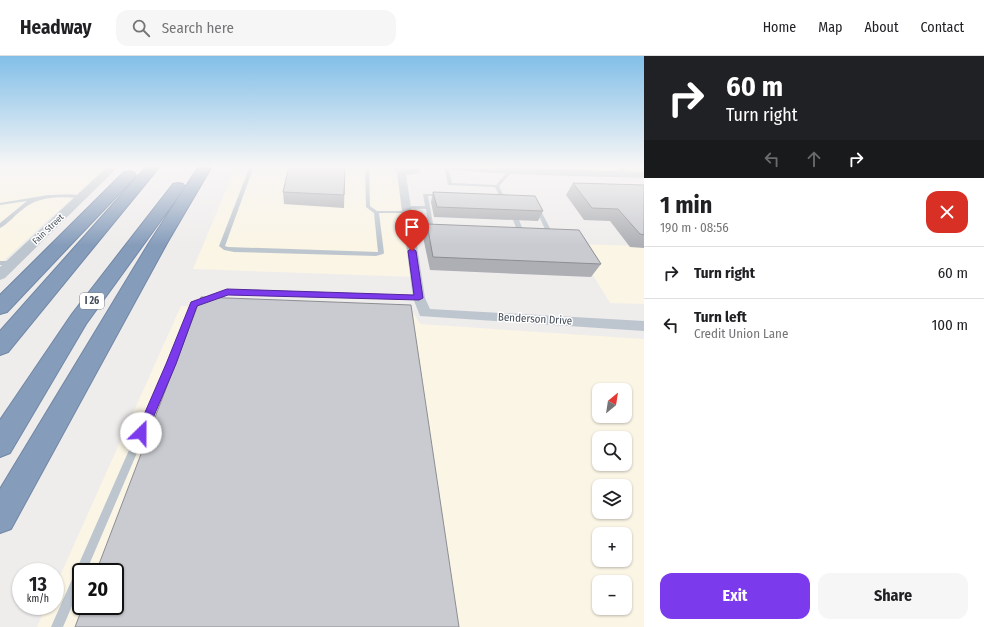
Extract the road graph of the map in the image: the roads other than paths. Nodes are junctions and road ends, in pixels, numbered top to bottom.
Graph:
1 (86, 193) edge
2 (111, 193) edge
3 (131, 193) edge
4 (174, 193) edge
5 (190, 193) edge
6 (242, 193) edge
7 (368, 193) edge
8 (402, 193) edge
9 (500, 193) edge
10 (446, 196) edge
11 (82, 197) junction
12 (489, 197) edge
13 (39, 198) junction
14 (503, 198) junction
15 (0, 204) edge
16 (508, 204) edge
17 (537, 207) edge
18 (428, 208) junction
19 (406, 209) junction
20 (376, 212) junction
21 (516, 220) edge
22 (0, 226) edge
23 (440, 231) edge
24 (514, 234) edge
25 (522, 235) junction
26 (530, 235) edge
27 (545, 236) edge
28 (6, 263) edge
29 (0, 275) edge
30 (419, 298) junction
31 (0, 307) edge
32 (644, 326) edge
33 (0, 346) edge
34 (0, 444) edge
35 (0, 518) edge
36 (85, 563) edge
37 (72, 593) edge
38 (57, 627) edge

1 - 11 street, Fain Street
2 - 31 highway
3 - 33 highway
4 - 34 highway, I 26
5 - 35 highway
6 - 20 lane
7 - 20 lane
8 - 19 street
9 - 14 lane
10 - 18 lane
11 - 13 lane
11 - 28 street, Fain Street
12 - 14 lane
13 - 15 lane
13 - 22 lane
14 - 16 lane
17 - 27 lane
18 - 19 lane
18 - 23 lane
19 - 20 lane
19 - 30 street
21 - 25 lane
24 - 25 lane
25 - 26 lane
28 - 29 street, Fain Street
30 - 32 street, Benderson Drive
30 - 36 lane
37 - 38 lane

